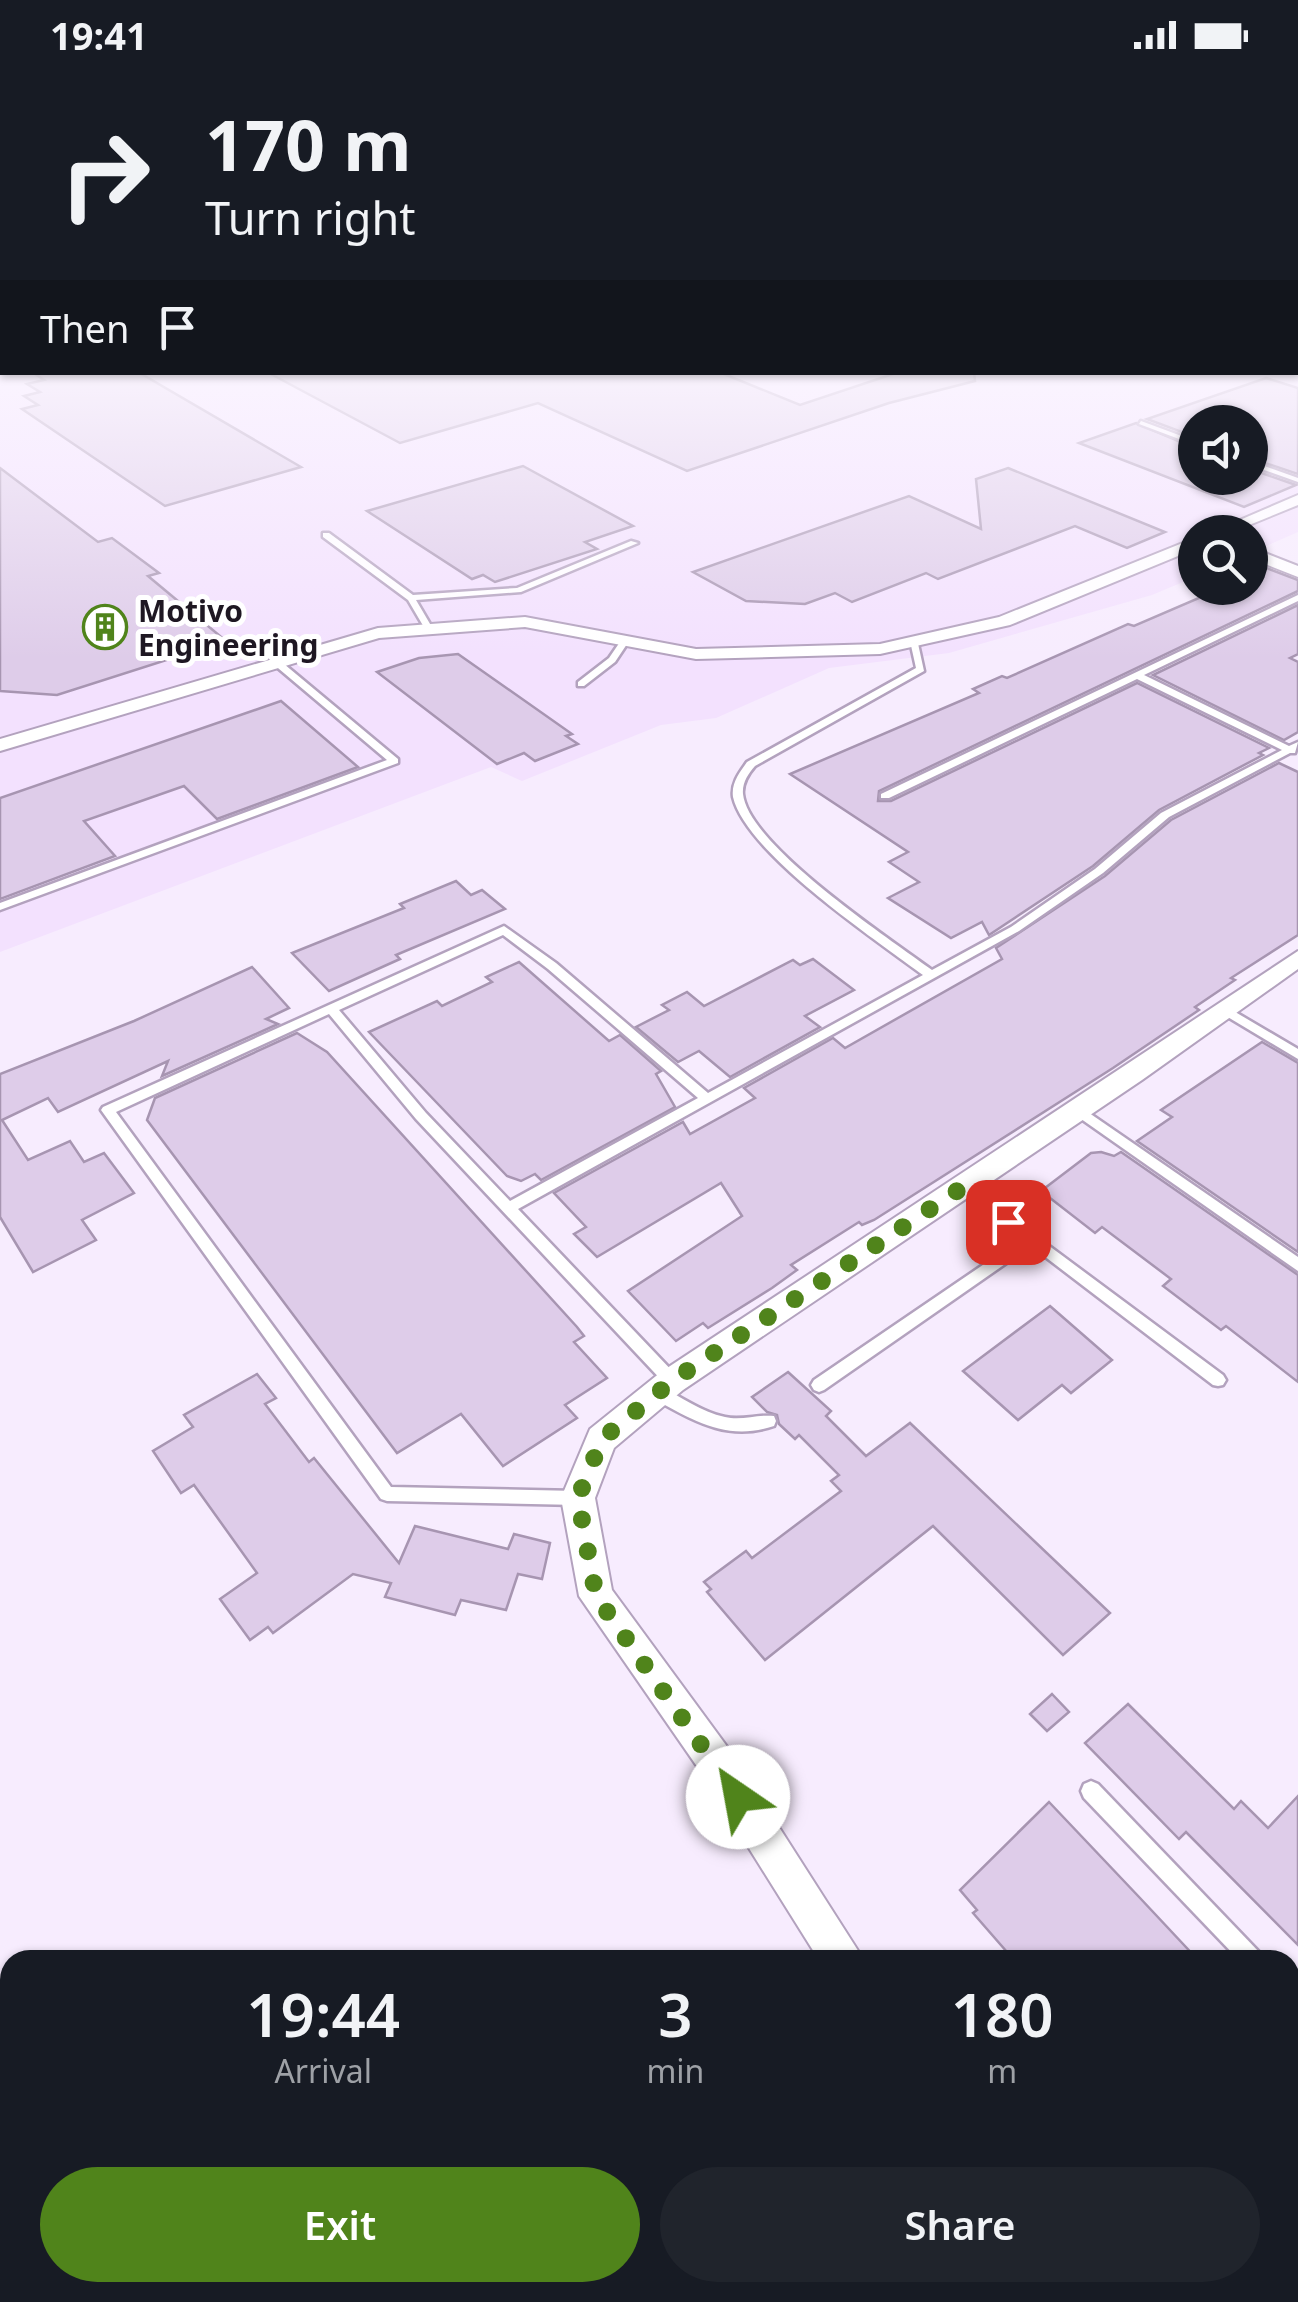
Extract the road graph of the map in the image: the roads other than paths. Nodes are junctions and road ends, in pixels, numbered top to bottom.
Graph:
1 (1268, 469) edge
2 (1298, 480) edge
3 (1298, 500) edge
4 (1261, 515) edge
5 (326, 535) dead end
6 (634, 543) dead end
7 (1178, 550) edge
8 (1268, 560) edge
9 (1298, 572) edge
10 (411, 598) junction
11 (1298, 598) edge
12 (429, 629) junction
13 (626, 640) junction
14 (914, 641) junction
15 (274, 661) junction
16 (1136, 676) junction
17 (582, 684) dead end
18 (0, 745) edge
19 (1295, 750) edge
20 (885, 796) dead end
21 (0, 907) edge
22 (1298, 958) edge
23 (931, 975) junction
24 (330, 1009) junction
25 (1224, 1010) junction
26 (1298, 1055) edge
27 (706, 1099) junction
28 (1078, 1110) junction
29 (963, 1187) junction
30 (510, 1208) junction
31 (1030, 1240) junction
32 (1298, 1265) edge
33 (1218, 1380) dead end
34 (819, 1385) dead end
35 (664, 1387) junction
36 (768, 1421) dead end
37 (578, 1498) junction
38 (1092, 1791) dead end
39 (837, 1950) edge
40 (1243, 1950) edge

1 - 2 lane
3 - 4 street
5 - 10 lane
6 - 10 lane
7 - 14 street
8 - 9 street
10 - 12 lane
11 - 16 lane
12 - 13 street
12 - 15 street
13 - 14 street
13 - 17 lane
14 - 23 lane
15 - 18 street
15 - 21 lane
16 - 19 lane
16 - 20 lane
19 - 23 lane
22 - 25 street
23 - 27 lane
24 - 27 lane
24 - 30 lane
24 - 37 lane
25 - 26 lane
25 - 28 street
27 - 30 lane
28 - 29 street
28 - 32 lane
29 - 31 lane
29 - 35 street
30 - 35 lane
31 - 33 lane
31 - 34 lane
35 - 36 lane
35 - 37 street
37 - 39 street
38 - 40 lane

